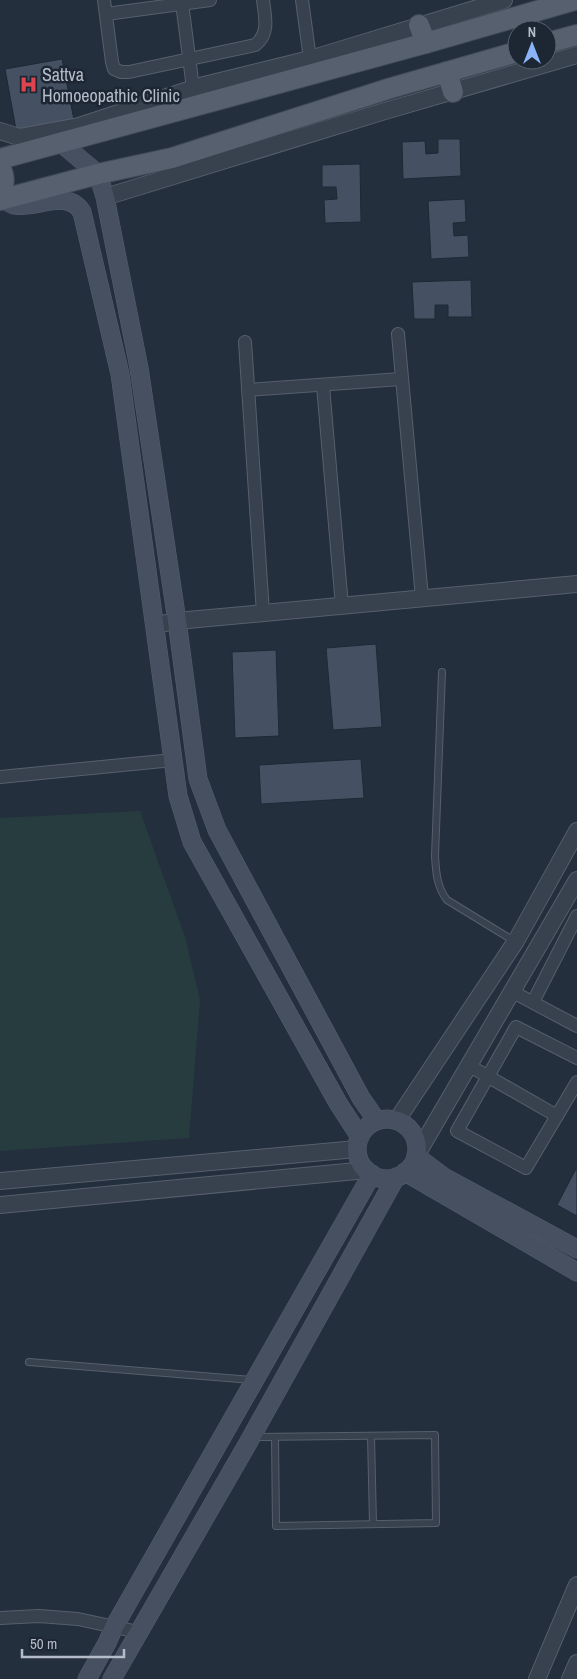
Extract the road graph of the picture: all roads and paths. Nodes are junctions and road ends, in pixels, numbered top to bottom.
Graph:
1 (104, 0) edge
2 (210, 0) edge
3 (263, 0) edge
4 (302, 0) edge
5 (504, 0) edge
6 (575, 0) edge
7 (157, 3) edge
8 (182, 3) junction
9 (106, 14) junction
10 (422, 34) junction
11 (577, 34) edge
12 (557, 40) edge
13 (507, 55) edge
14 (577, 55) edge
15 (189, 59) junction
16 (310, 59) junction
17 (447, 72) junction
18 (193, 88) junction
19 (453, 92) junction
20 (0, 131) edge
21 (61, 143) junction
22 (0, 159) edge
23 (0, 167) edge
24 (98, 174) junction
25 (1, 197) edge
26 (105, 197) junction
27 (398, 334) dead end
28 (245, 342) dead end
29 (401, 379) junction
30 (323, 386) junction
31 (248, 390) junction
32 (577, 584) edge
33 (422, 598) junction
34 (342, 606) junction
35 (264, 613) junction
36 (177, 621) junction
37 (155, 625) junction
38 (442, 672) dead end
39 (173, 760) junction
40 (0, 777) edge
41 (577, 831) edge
42 (577, 880) edge
43 (577, 916) edge
44 (516, 942) junction
45 (511, 991) junction
46 (533, 1002) junction
47 (577, 1026) edge
48 (577, 1058) edge
49 (468, 1066) junction
50 (487, 1077) junction
51 (577, 1082) edge
52 (557, 1116) junction
53 (377, 1120) junction
54 (397, 1120) junction
55 (358, 1143) junction
56 (416, 1156) junction
57 (369, 1172) junction
58 (401, 1174) junction
59 (0, 1181) edge
60 (0, 1205) edge
61 (577, 1249) edge
62 (577, 1272) edge
63 (29, 1362) dead end
64 (256, 1380) junction
65 (275, 1436) junction
66 (371, 1436) junction
67 (251, 1437) junction
68 (373, 1524) junction
69 (577, 1585) edge
70 (0, 1618) edge
71 (114, 1627) junction
72 (138, 1632) junction
73 (577, 1663) edge
74 (87, 1679) edge
75 (112, 1679) edge
76 (537, 1679) edge
77 (570, 1679) edge

1 - 9 street
2 - 8 street
3 - 15 street
4 - 16 street
5 - 10 street
6 - 10 main road
7 - 8 street
7 - 9 street
8 - 15 street
9 - 15 street
10 - 16 street
10 - 21 main road
11 - 12 main road
13 - 17 main road
14 - 19 street
15 - 18 street
16 - 18 street
17 - 19 main road
17 - 24 main road
18 - 20 street
19 - 26 street
21 - 22 main road
21 - 24 main road
23 - 25 main road
24 - 25 main road
24 - 26 main road
25 - 37 main road
26 - 36 main road
27 - 29 street
28 - 31 street
29 - 30 street
29 - 33 street
30 - 31 street
30 - 34 street
31 - 35 street
32 - 33 street
33 - 34 street
34 - 35 street
35 - 36 street
36 - 37 street
36 - 53 main road
37 - 39 main road
38 - 44 lane
39 - 40 street
39 - 55 main road
41 - 44 street
42 - 45 street
43 - 46 street
44 - 54 street
45 - 46 street
45 - 49 street
46 - 47 street
48 - 50 street
49 - 50 street
49 - 56 street
50 - 52 street
50 - 52 street
51 - 52 street
53 - 54 main road
53 - 55 main road
54 - 56 main road
55 - 57 main road
55 - 59 street
56 - 58 main road
56 - 61 main road
57 - 58 main road
57 - 60 street
57 - 64 main road
58 - 62 main road
58 - 67 main road
63 - 64 lane
64 - 71 main road
65 - 66 lane
65 - 67 lane
65 - 68 lane
66 - 68 lane
66 - 68 lane
67 - 72 main road
69 - 76 street
70 - 71 street
71 - 72 street
71 - 74 main road
72 - 75 main road
73 - 77 street

